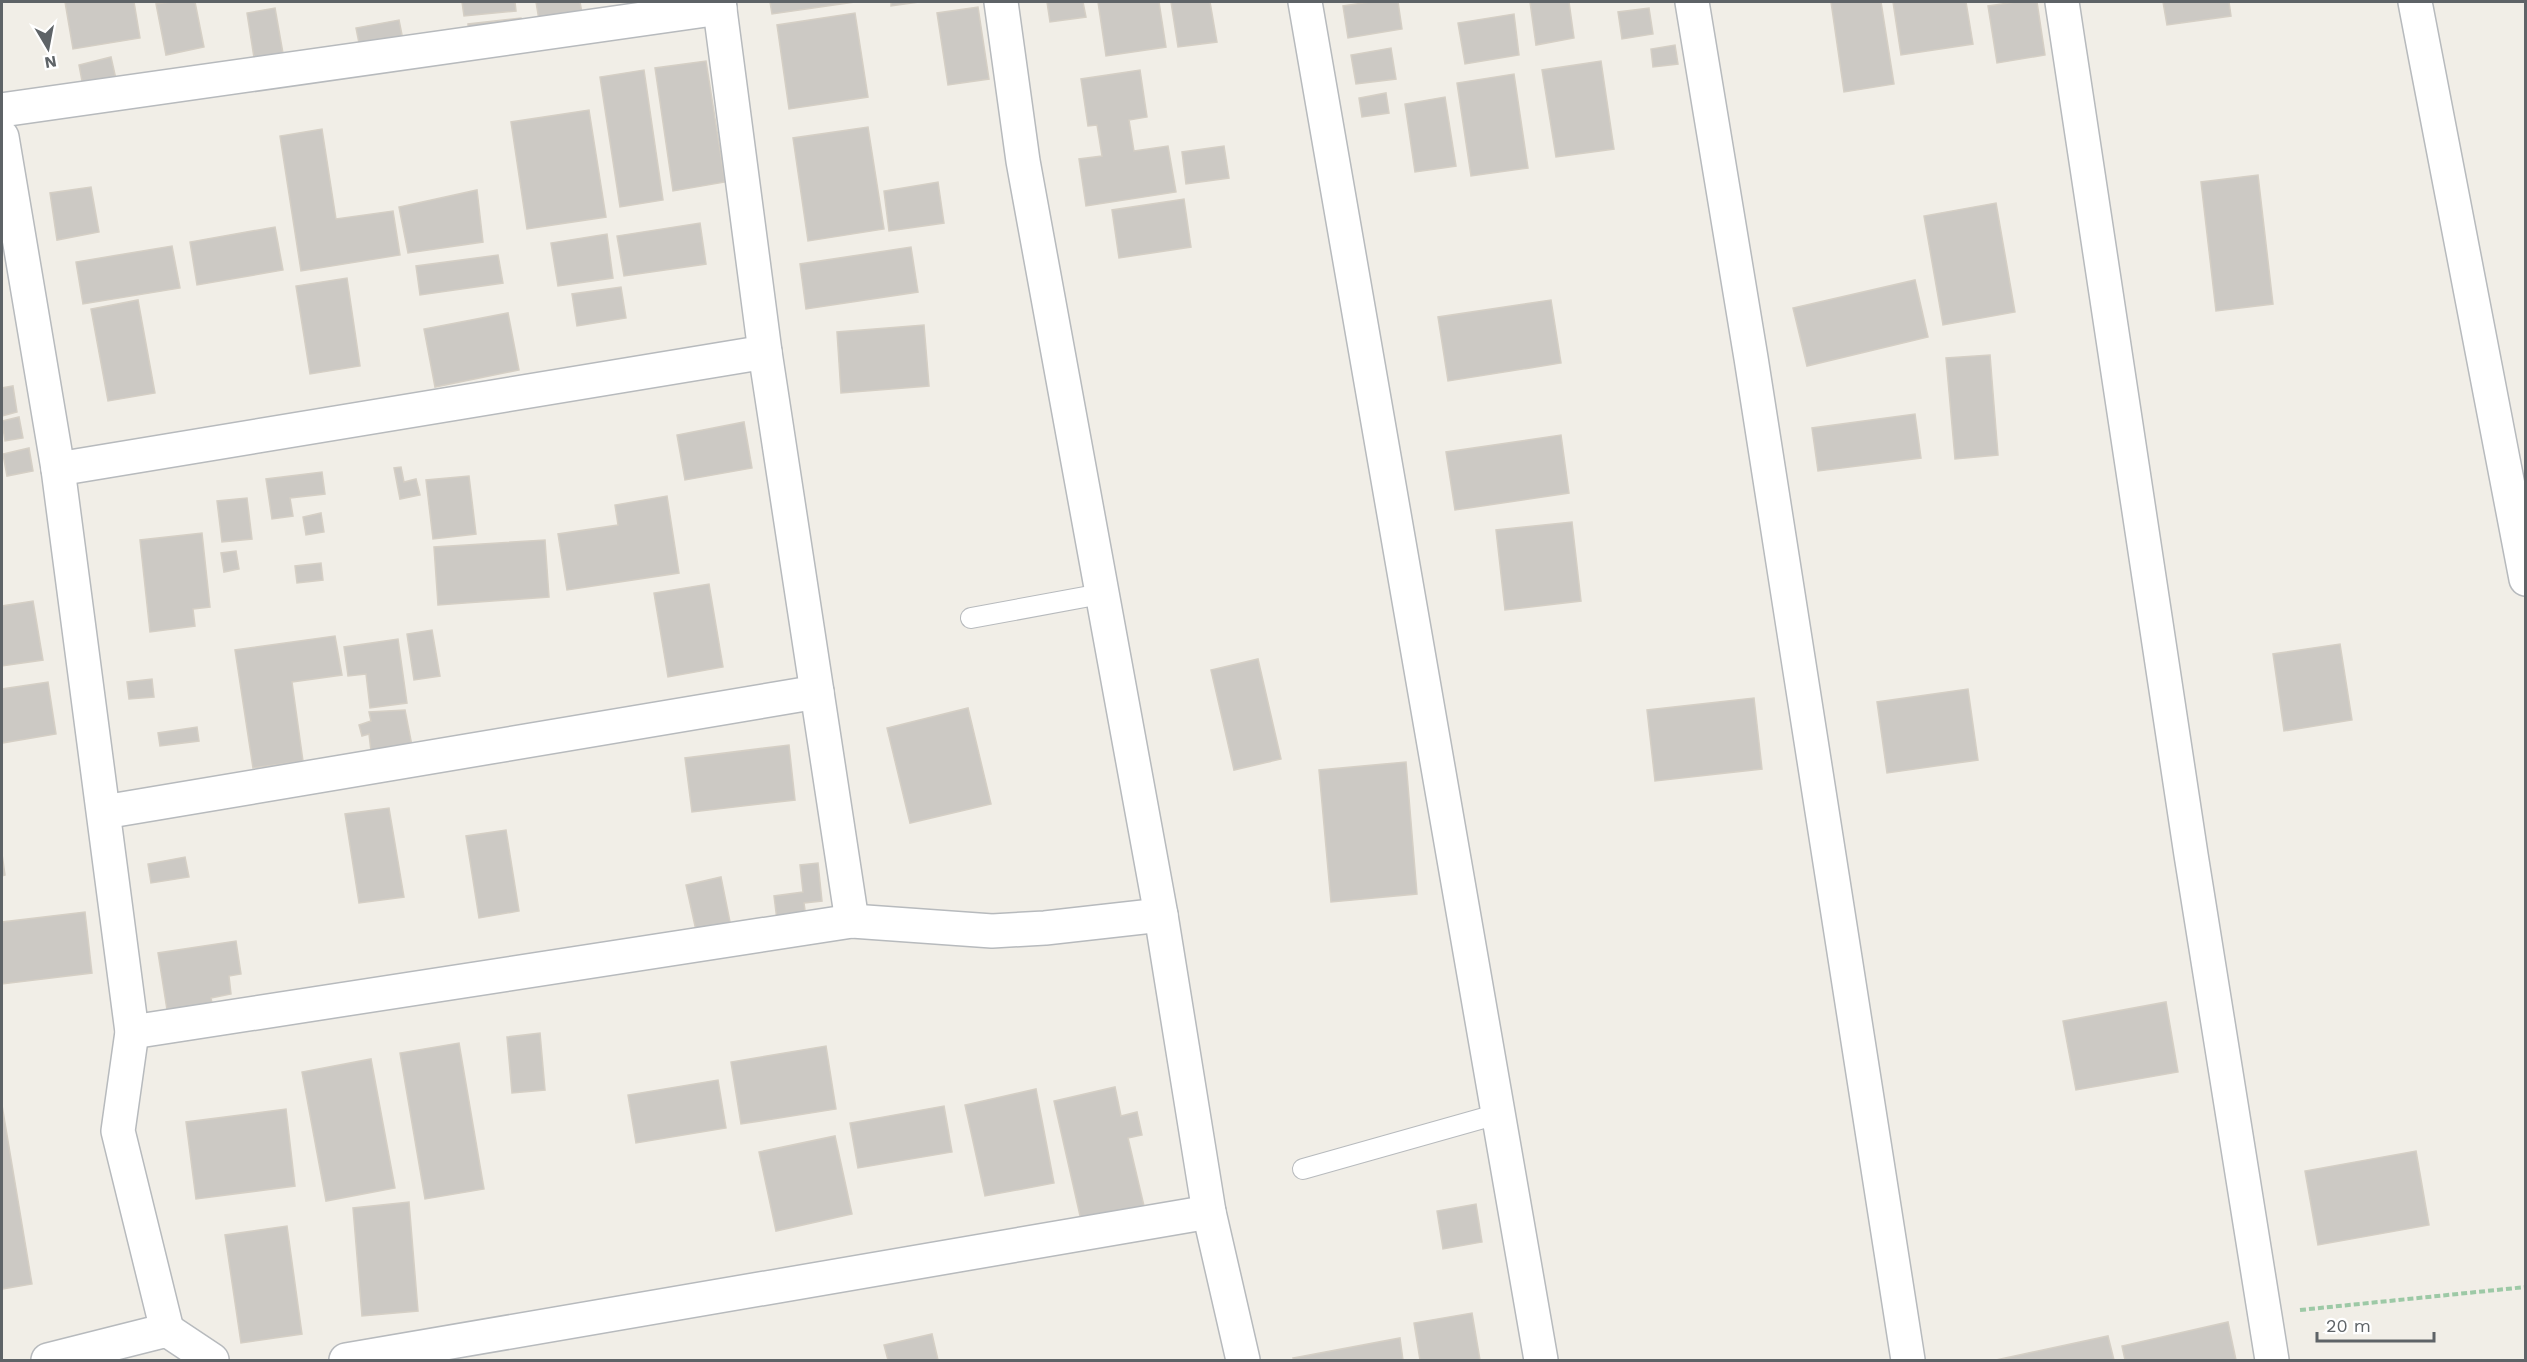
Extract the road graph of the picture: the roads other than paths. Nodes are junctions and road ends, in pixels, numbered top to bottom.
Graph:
1 (1001, 2) edge
2 (1305, 2) edge
3 (1692, 2) edge
4 (2062, 2) edge
5 (2415, 2) edge
6 (719, 5) edge
7 (2, 110) edge
8 (2, 137) edge
9 (765, 352) junction
10 (2513, 441) edge
11 (58, 469) junction
12 (2526, 579) edge
13 (1101, 594) junction
14 (971, 618) dead end
15 (817, 692) junction
16 (104, 812) junction
17 (1161, 915) junction
18 (852, 921) junction
19 (132, 1032) junction
20 (1498, 1114) junction
21 (1302, 1168) dead end
22 (1209, 1212) junction
23 (166, 1330) junction
24 (48, 1360) edge
25 (212, 1360) edge
26 (346, 1360) edge
27 (1243, 1360) edge
28 (1540, 1360) edge
29 (1908, 1360) edge
30 (2272, 1360) edge

1 - 13 street
2 - 20 street
3 - 29 street
4 - 30 street
5 - 10 street
6 - 7 street
6 - 9 street
8 - 11 street
9 - 11 street
9 - 15 street
10 - 12 street
11 - 16 street
13 - 14 lane
13 - 17 street
15 - 16 street
15 - 18 street
16 - 19 street
17 - 18 street
17 - 22 street
18 - 19 street
19 - 23 street
20 - 21 lane
20 - 28 street
22 - 26 street
22 - 27 street
23 - 24 street
23 - 25 street

